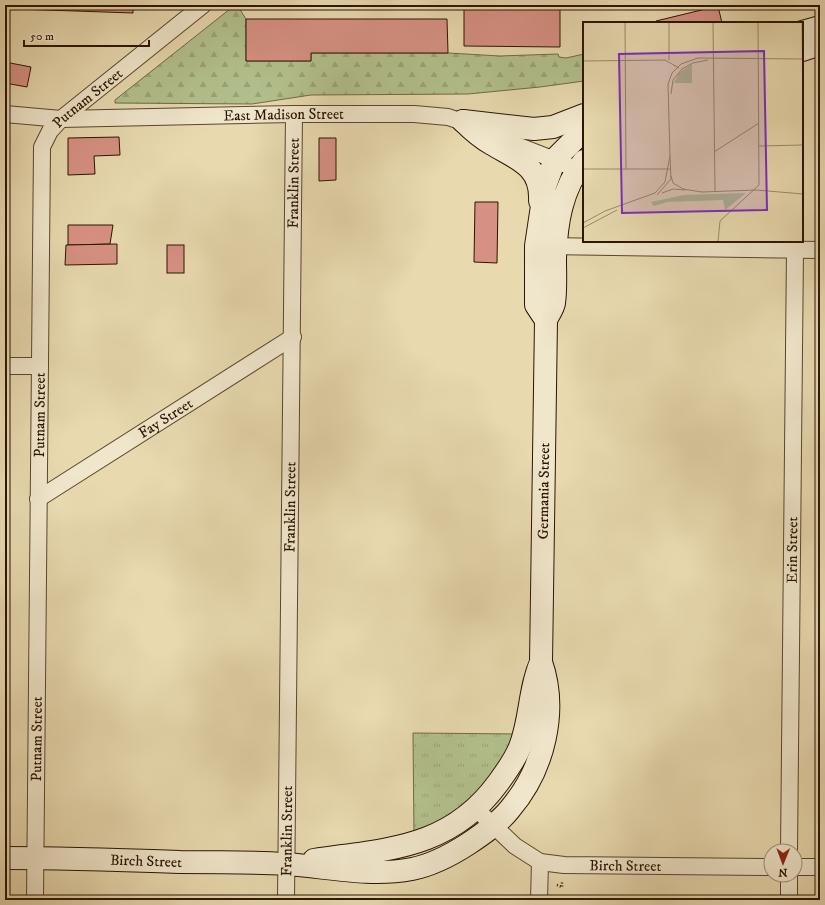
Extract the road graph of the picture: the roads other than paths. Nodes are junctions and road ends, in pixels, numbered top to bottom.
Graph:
1 (203, 5) edge
2 (820, 26) edge
3 (803, 32) edge
4 (820, 44) edge
5 (803, 50) edge
6 (5, 114) edge
7 (294, 114) junction
8 (583, 115) edge
9 (61, 118) junction
10 (463, 121) junction
11 (583, 131) edge
12 (555, 159) junction
13 (580, 165) edge
14 (540, 212) junction
15 (546, 246) junction
16 (795, 250) junction
17 (820, 250) edge
18 (293, 337) junction
19 (5, 366) edge
20 (40, 366) junction
21 (38, 499) junction
22 (541, 662) junction
23 (476, 809) junction
24 (492, 826) junction
25 (790, 843) edge
26 (5, 858) edge
27 (35, 858) junction
28 (540, 862) junction
29 (287, 864) junction
30 (763, 867) edge
31 (803, 867) edge
32 (820, 867) edge
33 (789, 883) edge
34 (35, 900) edge
35 (286, 900) edge
36 (539, 900) edge
37 (789, 900) edge

1 - 9 street, Putnam Street
2 - 3 main road
4 - 5 main road
6 - 9 street, East Madison Street
7 - 9 street, East Madison Street
7 - 10 street, East Madison Street
7 - 18 street, Franklin Street
8 - 10 main road
9 - 20 street, Putnam Street
10 - 12 street, East Madison Street
10 - 14 main road
11 - 12 main road
12 - 13 street, East Madison Street
12 - 14 main road, Germania Street
13 - 15 main road, Germania Street
14 - 15 main road, Germania Street
15 - 16 street
15 - 22 main road, Germania Street
16 - 17 street
16 - 25 street, Erin Street
18 - 21 street, Fay Street
18 - 29 street, Franklin Street
19 - 20 street
20 - 21 street, Putnam Street
21 - 27 street, Putnam Street
22 - 23 main road, Germania Street
22 - 24 main road, Germania Street
23 - 24 street, Birch Street
23 - 29 main road, Birch Street
24 - 28 street, Birch Street
24 - 29 main road, Birch Street
26 - 27 main road, Birch Street
27 - 29 main road, Birch Street
27 - 34 street, Putnam Street
28 - 30 street, Birch Street
28 - 36 street
29 - 35 street, Franklin Street
31 - 32 street
33 - 37 street

